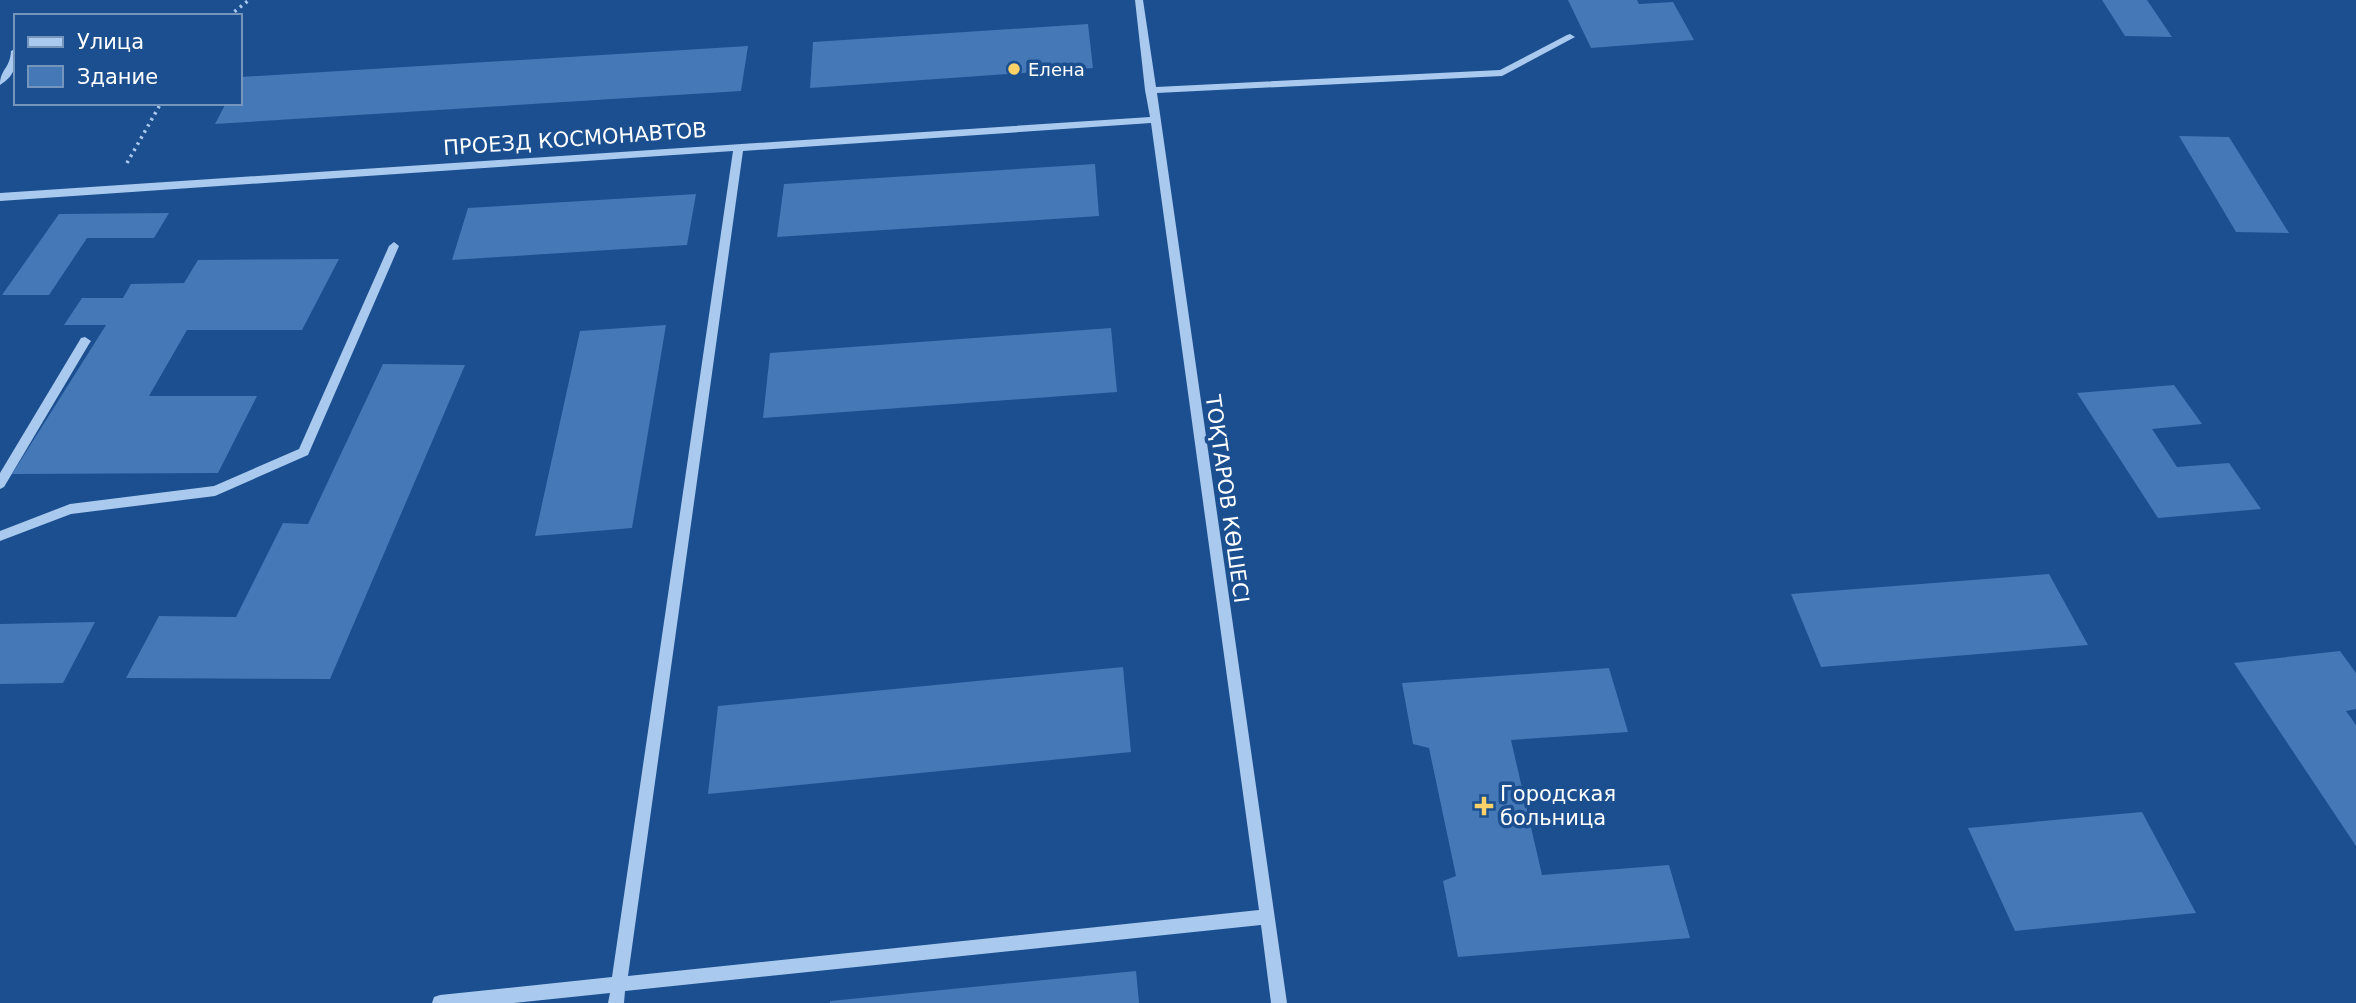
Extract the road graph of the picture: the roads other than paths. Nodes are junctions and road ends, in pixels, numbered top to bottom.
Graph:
1 (1139, 0) edge
2 (1570, 37) dead end
3 (14, 64) edge
4 (0, 82) edge
5 (1150, 90) junction
6 (1153, 120) junction
7 (738, 148) junction
8 (0, 197) edge
9 (394, 246) dead end
10 (85, 341) dead end
11 (0, 484) edge
12 (0, 536) edge
13 (1266, 917) junction
14 (619, 986) junction
15 (440, 1003) edge
16 (617, 1003) edge
17 (1279, 1003) edge

1 - 5 street, ТОҚТАРОВ КӨШЕСІ
2 - 5 lane
3 - 4 street
5 - 6 street, ТОҚТАРОВ КӨШЕСІ
6 - 7 street, ПРОЕЗД КОСМОНАВТОВ
6 - 13 street, ТОҚТАРОВ КӨШЕСІ
7 - 8 street, ПРОЕЗД КОСМОНАВТОВ
7 - 14 street
9 - 12 street
10 - 11 street
13 - 14 street
13 - 17 street, ТОҚТАРОВ КӨШЕСІ
14 - 15 street
14 - 16 street

